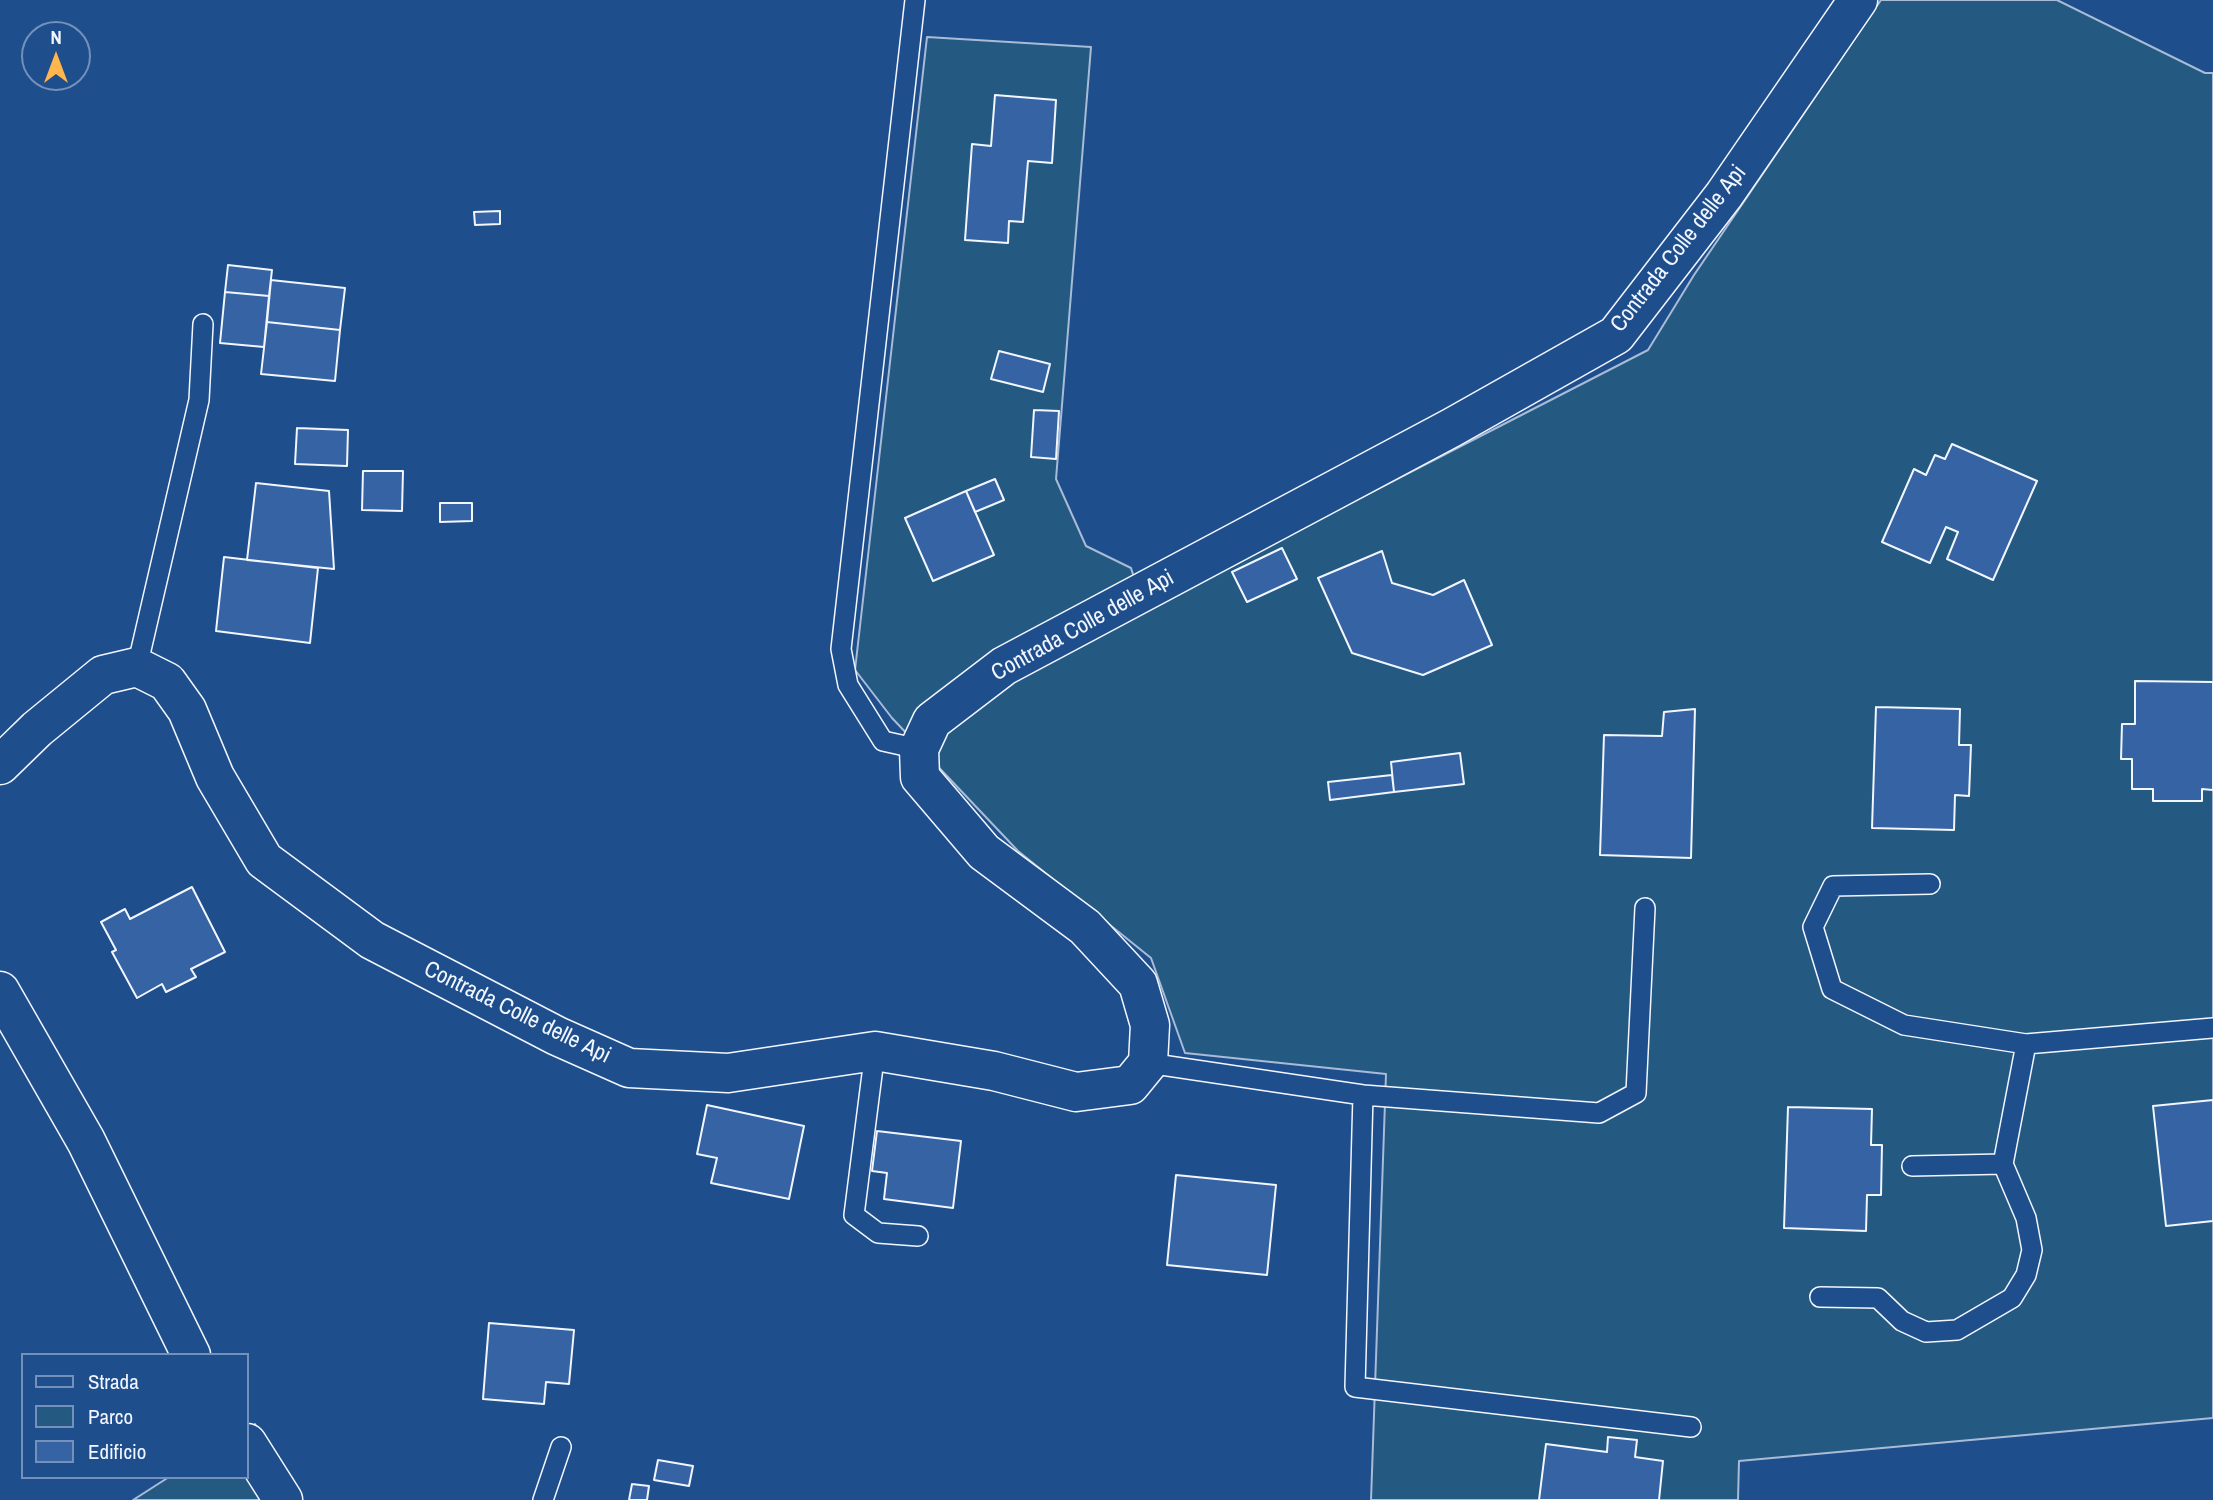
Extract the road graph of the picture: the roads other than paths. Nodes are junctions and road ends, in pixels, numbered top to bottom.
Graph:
1 (915, 0) edge
2 (1858, 0) edge
3 (203, 324) dead end
4 (137, 667) junction
5 (919, 749) junction
6 (0, 765) edge
7 (1930, 884) dead end
8 (1645, 908) dead end
9 (0, 991) edge
10 (2213, 1028) edge
11 (2026, 1044) junction
12 (875, 1051) junction
13 (1149, 1063) junction
14 (1363, 1095) junction
15 (2003, 1164) junction
16 (1912, 1166) dead end
17 (918, 1236) dead end
18 (1819, 1297) dead end
19 (190, 1353) edge
20 (1691, 1427) dead end
21 (248, 1445) edge
22 (561, 1447) dead end
23 (283, 1500) edge
24 (543, 1500) edge

1 - 5 lane
2 - 5 street, Contrada Colle delle Api
3 - 4 lane
4 - 6 street
4 - 12 street, Contrada Colle delle Api
5 - 13 street
7 - 11 lane
8 - 14 lane
9 - 19 street
10 - 11 lane
11 - 15 lane
12 - 13 street, Contrada Colle delle Api
12 - 17 lane
13 - 14 lane
14 - 20 lane
15 - 16 lane
15 - 18 lane
21 - 23 street
22 - 24 lane

